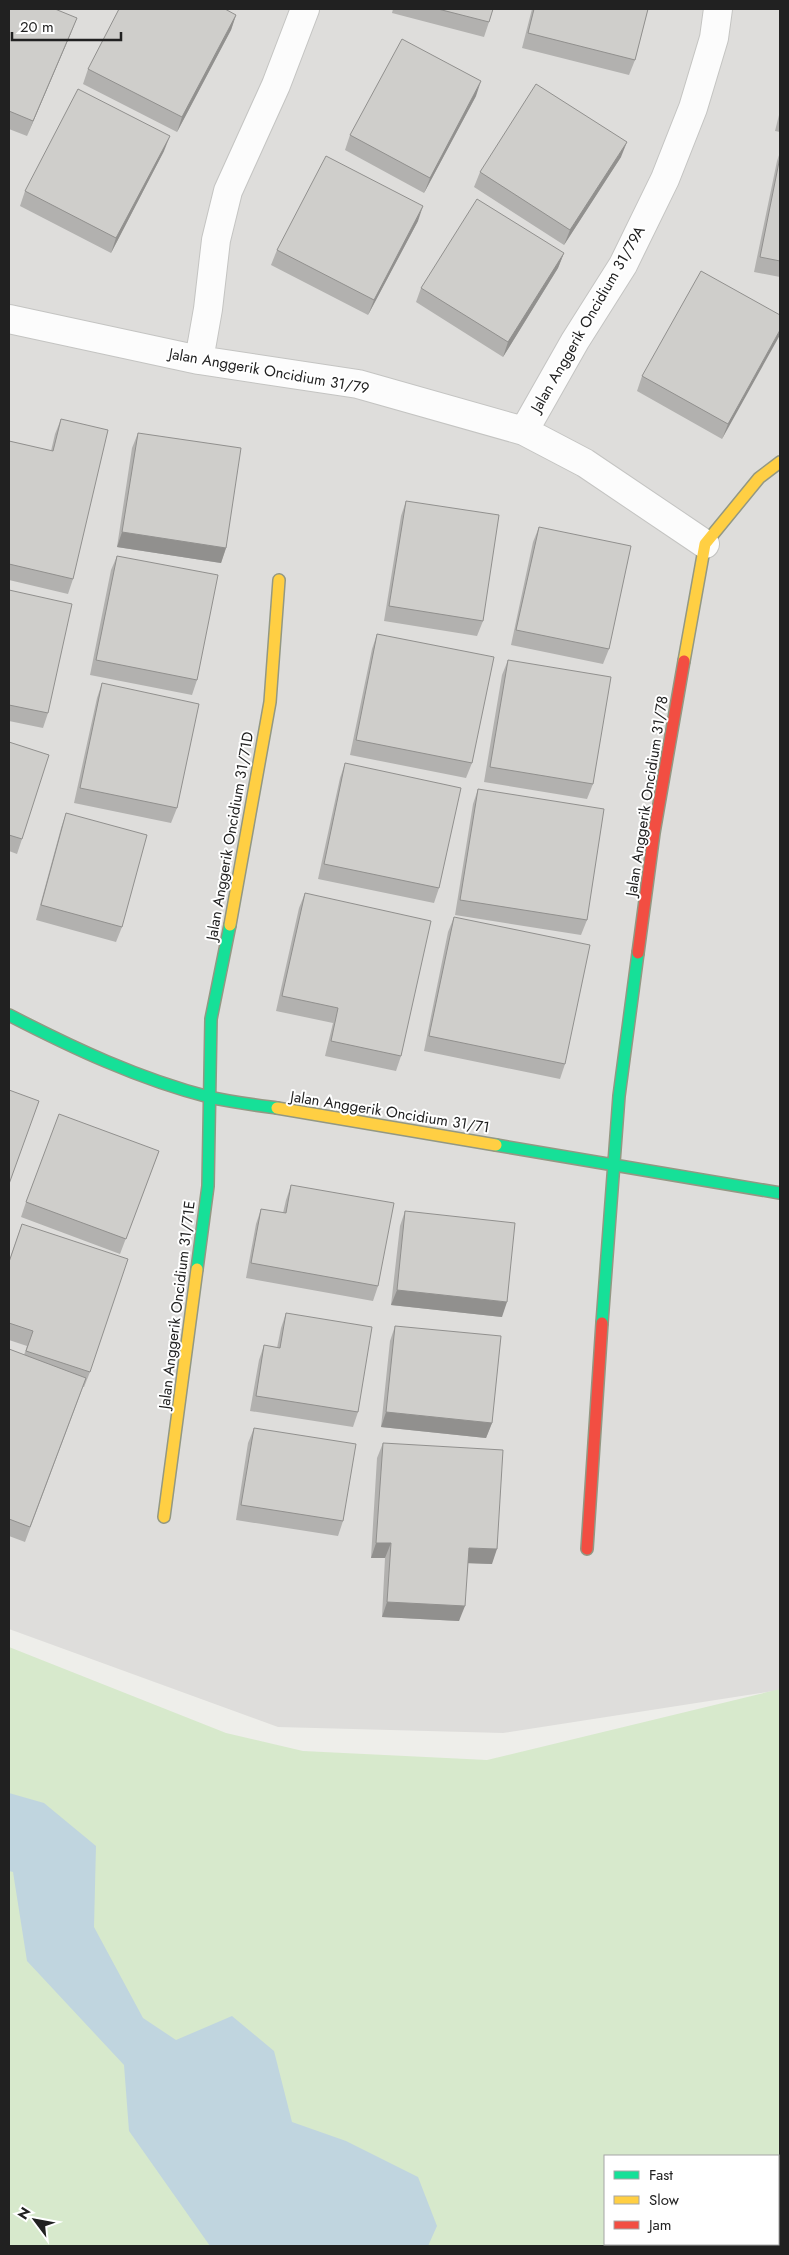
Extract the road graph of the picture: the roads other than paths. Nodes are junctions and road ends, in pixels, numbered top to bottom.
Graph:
1 (304, 9) edge
2 (718, 9) edge
3 (9, 319) edge
4 (199, 360) junction
5 (524, 431) junction
6 (780, 462) edge
7 (706, 544) junction
8 (279, 580) dead end
9 (9, 1015) edge
10 (210, 1097) junction
11 (613, 1164) junction
12 (780, 1193) edge
13 (164, 1517) dead end
14 (587, 1549) dead end

1 - 4 street
2 - 5 street, Jalan Anggerik Oncidium 31/79A
3 - 4 street, Jalan Anggerik Oncidium 31/79
4 - 5 street, Jalan Anggerik Oncidium 31/79
5 - 7 street, Jalan Anggerik Oncidium 31/79
6 - 7 street, Jalan Anggerik Oncidium 31/78
7 - 11 street, Jalan Anggerik Oncidium 31/78
8 - 10 street, Jalan Anggerik Oncidium 31/71D
9 - 10 street, Jalan Anggerik Oncidium 31/71
10 - 11 street, Jalan Anggerik Oncidium 31/71
10 - 13 street, Jalan Anggerik Oncidium 31/71E
11 - 12 street, Jalan Anggerik Oncidium 31/71
11 - 14 street, Jalan Anggerik Oncidium 31/78

